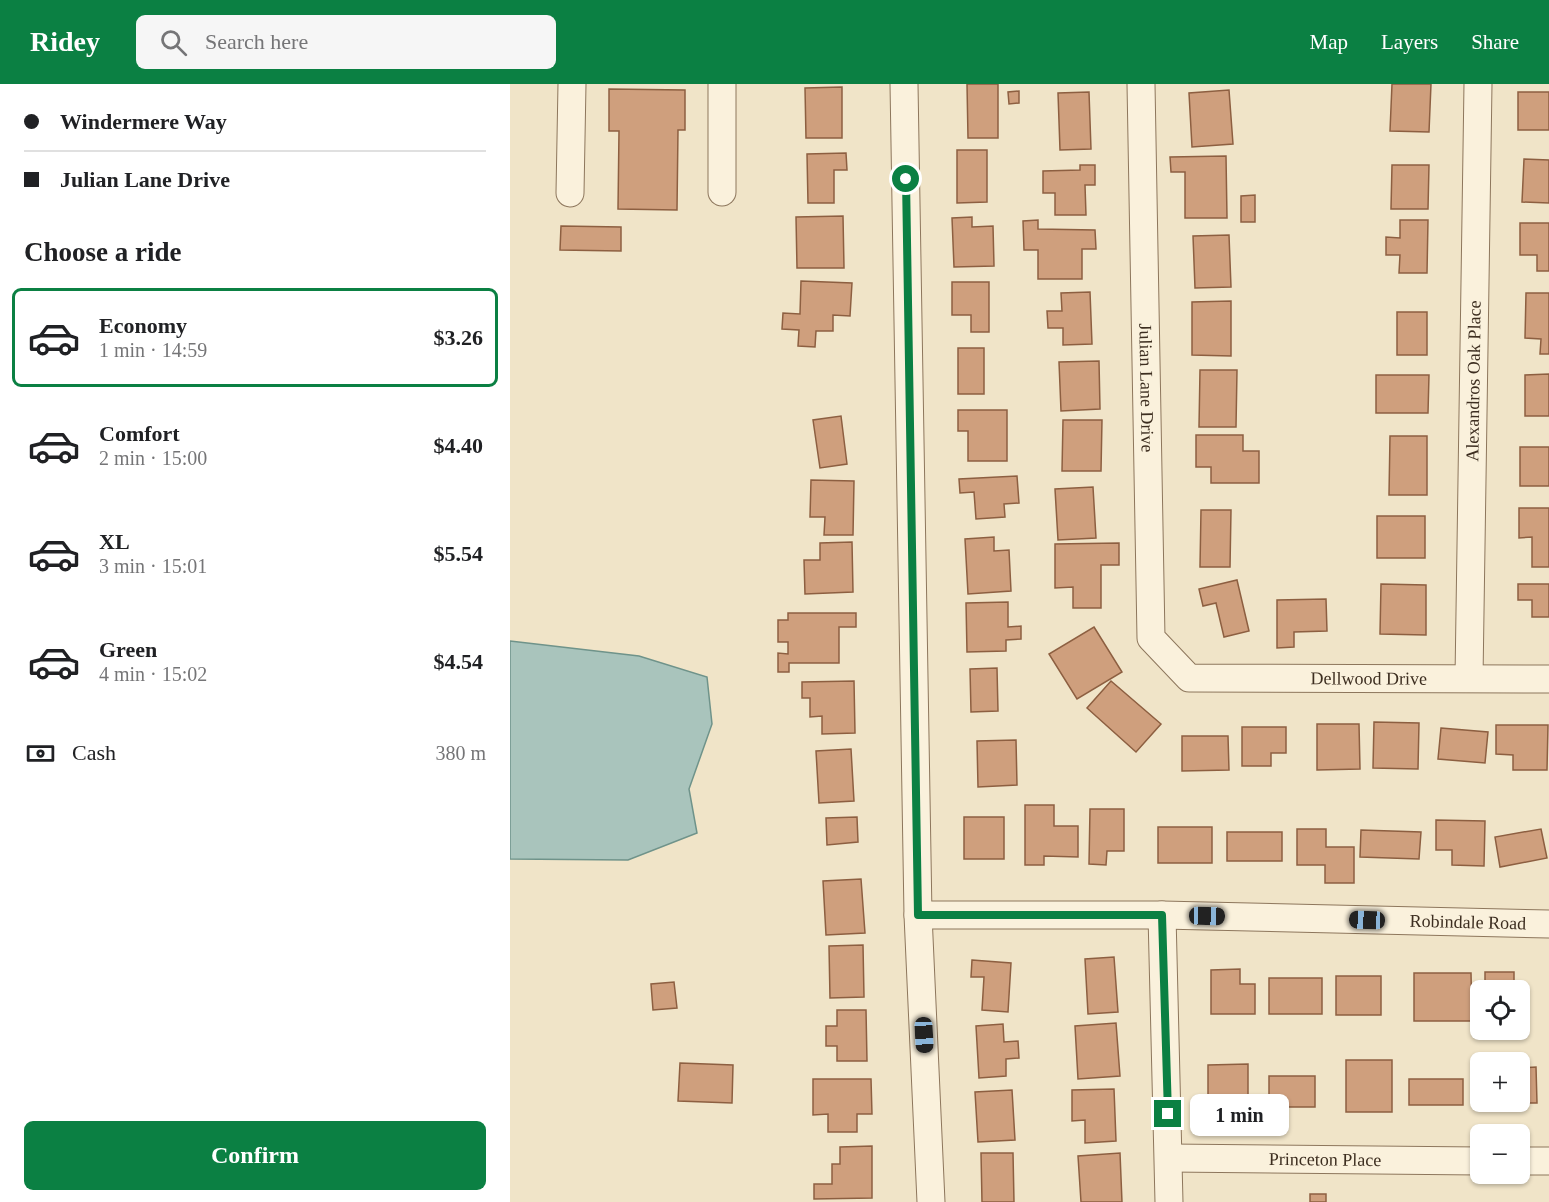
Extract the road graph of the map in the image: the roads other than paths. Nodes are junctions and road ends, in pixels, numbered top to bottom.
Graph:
1 (572, 84) edge
2 (722, 84) edge
3 (904, 84) edge
4 (1141, 84) edge
5 (1478, 84) edge
6 (722, 192) dead end
7 (570, 193) dead end
8 (1189, 678) joint
9 (1469, 678) junction
10 (1549, 679) edge
11 (918, 915) junction
12 (1162, 915) junction
13 (1549, 924) edge
14 (1169, 1158) junction
15 (1470, 1161) edge
16 (1530, 1161) edge
17 (1549, 1161) edge
18 (931, 1202) edge
19 (1169, 1202) edge

1 - 7 street
2 - 6 street
3 - 11 street
4 - 8 street, Julian Lane Drive
5 - 9 street, Alexandros Oak Place
8 - 9 street, Dellwood Drive
9 - 10 street, Dellwood Drive
11 - 12 street, Robindale Road
11 - 18 street
12 - 13 street, Robindale Road
12 - 14 street
14 - 15 street, Princeton Place
14 - 19 street
16 - 17 street

